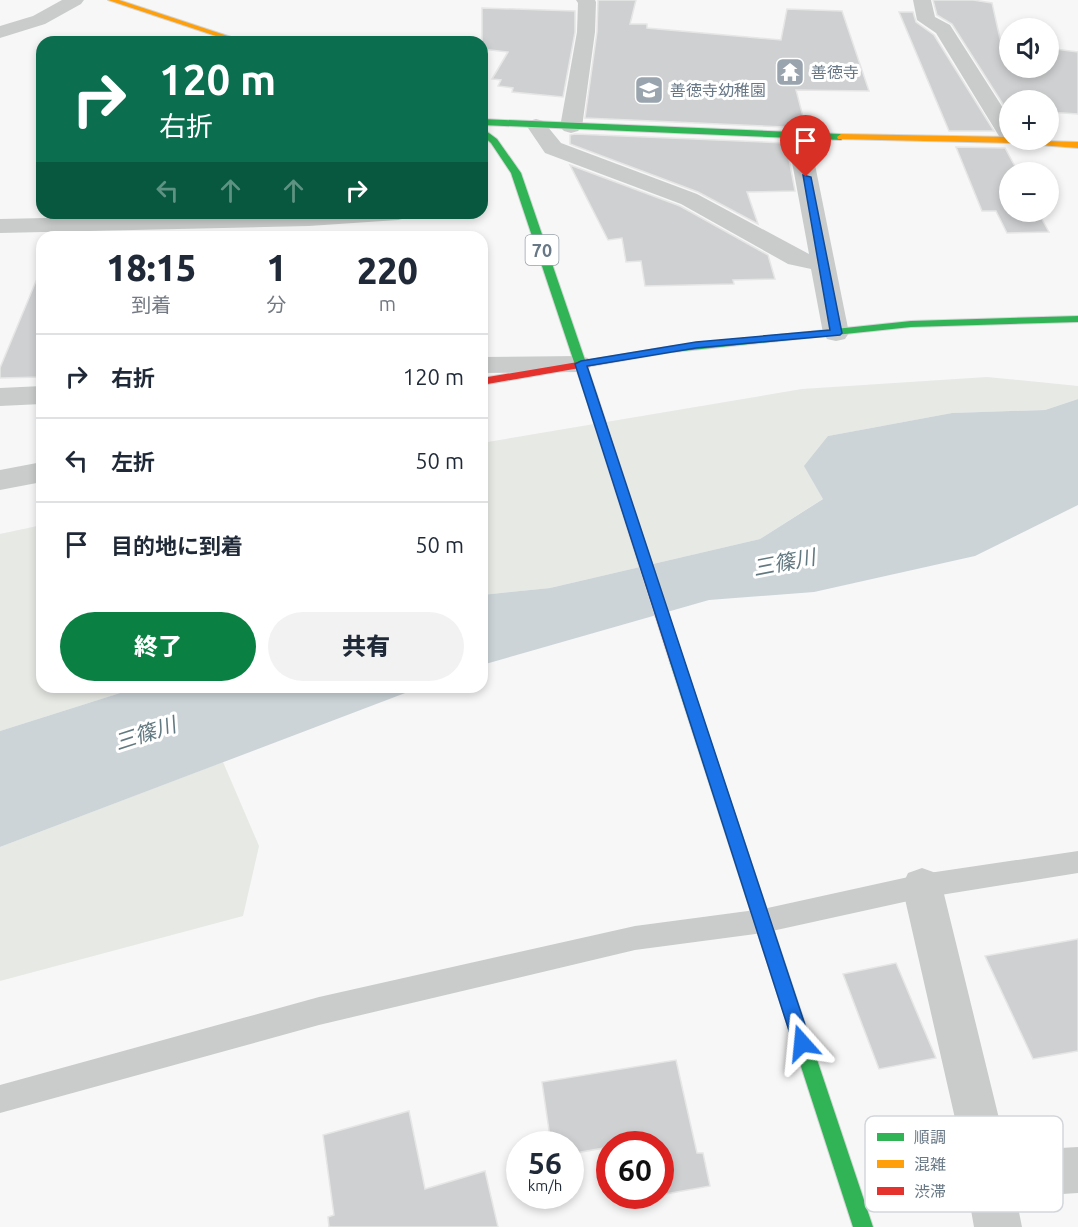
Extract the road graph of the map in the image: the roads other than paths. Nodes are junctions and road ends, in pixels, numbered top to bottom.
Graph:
1 (75, 0) edge
2 (112, 0) edge
3 (585, 0) edge
4 (922, 0) edge
5 (0, 32) edge
6 (222, 36) edge
7 (999, 118) edge
8 (488, 122) edge
9 (536, 125) junction
10 (571, 127) junction
11 (798, 135) junction
12 (488, 136) edge
13 (1078, 145) edge
14 (362, 219) edge
15 (0, 226) edge
16 (308, 228) edge
17 (822, 263) junction
18 (1078, 319) edge
19 (836, 333) junction
20 (488, 365) edge
21 (583, 372) junction
22 (488, 381) edge
23 (36, 395) edge
24 (0, 397) edge
25 (36, 473) edge
26 (0, 480) edge
27 (1078, 862) edge
28 (922, 886) junction
29 (763, 921) junction
30 (0, 1099) edge
31 (977, 1116) edge
32 (1078, 1170) edge
33 (1063, 1171) edge
34 (995, 1212) edge
35 (863, 1227) edge
36 (998, 1227) edge

1 - 5 street
2 - 6 main road
3 - 10 street
4 - 7 street
8 - 9 main road
9 - 10 main road
9 - 17 street
10 - 11 main road
11 - 13 main road
11 - 17 street
12 - 21 main road, 70
14 - 16 street
15 - 16 street
17 - 19 street
18 - 19 main road
19 - 21 main road
20 - 21 street
21 - 22 main road
21 - 29 main road, 70
23 - 24 street
25 - 26 street
27 - 28 lane
28 - 29 lane
28 - 31 street
29 - 30 lane
29 - 35 main road, 70
32 - 33 street
34 - 36 street

